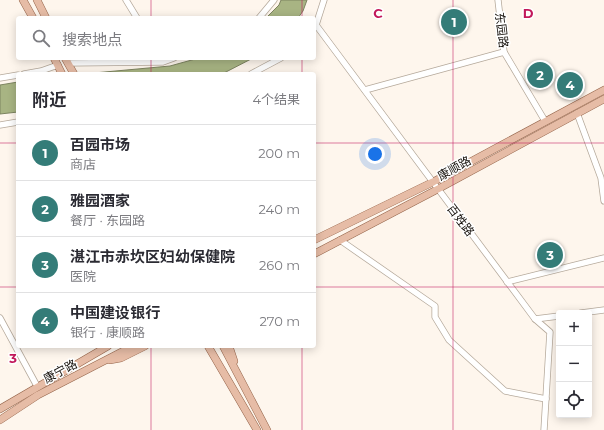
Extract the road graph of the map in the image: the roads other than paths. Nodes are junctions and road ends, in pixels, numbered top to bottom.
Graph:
1 (23, 0) edge
2 (37, 0) edge
3 (126, 0) edge
4 (274, 0) edge
5 (324, 0) edge
6 (498, 0) edge
7 (32, 16) edge
8 (45, 16) edge
9 (136, 16) edge
10 (261, 16) edge
11 (316, 23) edge
12 (316, 27) edge
13 (504, 52) junction
14 (55, 60) edge
15 (162, 60) edge
16 (277, 60) edge
17 (66, 61) edge
18 (58, 65) junction
19 (36, 72) edge
20 (61, 72) edge
21 (73, 72) edge
22 (255, 72) edge
23 (16, 75) edge
24 (0, 78) edge
25 (365, 90) junction
26 (604, 90) edge
27 (604, 99) edge
28 (577, 113) junction
29 (545, 121) junction
30 (16, 122) edge
31 (0, 125) edge
32 (433, 182) junction
33 (438, 189) junction
34 (604, 201) edge
35 (316, 239) edge
36 (340, 240) junction
37 (316, 253) edge
38 (604, 258) edge
39 (507, 282) junction
40 (604, 310) edge
41 (592, 312) edge
42 (556, 316) edge
43 (0, 318) edge
44 (535, 320) junction
45 (16, 347) edge
46 (16, 348) edge
47 (101, 348) edge
48 (105, 348) edge
49 (129, 348) edge
50 (141, 348) edge
51 (205, 348) edge
52 (209, 348) edge
53 (226, 348) edge
54 (95, 354) junction
55 (98, 363) junction
56 (225, 375) junction
57 (37, 386) junction
58 (546, 399) junction
59 (0, 409) edge
60 (0, 420) edge
61 (257, 430) edge
62 (267, 430) edge
63 (544, 430) edge

1 - 7 main road
2 - 8 main road
3 - 9 street
4 - 10 street
5 - 11 street
6 - 13 street, 东园路
12 - 25 street, 百姓路
13 - 25 street
13 - 29 street, 东园路
14 - 18 main road
15 - 17 street
16 - 22 street
17 - 21 main road
18 - 19 street
18 - 20 main road
23 - 24 street
25 - 32 street, 百姓路
26 - 29 main road, 康顺路
27 - 28 main road, 康顺路
28 - 33 main road, 康顺路
28 - 34 street
29 - 32 main road, 康顺路
30 - 31 street
32 - 33 street, 百姓路
32 - 35 main road, 康顺路
33 - 36 main road, 康顺路
33 - 39 street, 百姓路
36 - 37 main road, 康顺路
36 - 58 street
38 - 39 street
39 - 44 street, 百姓路
40 - 41 street
42 - 44 street
43 - 45 street
44 - 58 street, 百姓路
46 - 57 street
47 - 54 main road
48 - 54 main road, 康宁路
49 - 55 main road, 康宁路
50 - 55 main road
51 - 56 main road
52 - 56 main road
53 - 62 main road
54 - 57 main road, 康宁路
55 - 60 main road, 康宁路
56 - 61 main road
57 - 59 main road, 康宁路
58 - 63 street, 百姓路

